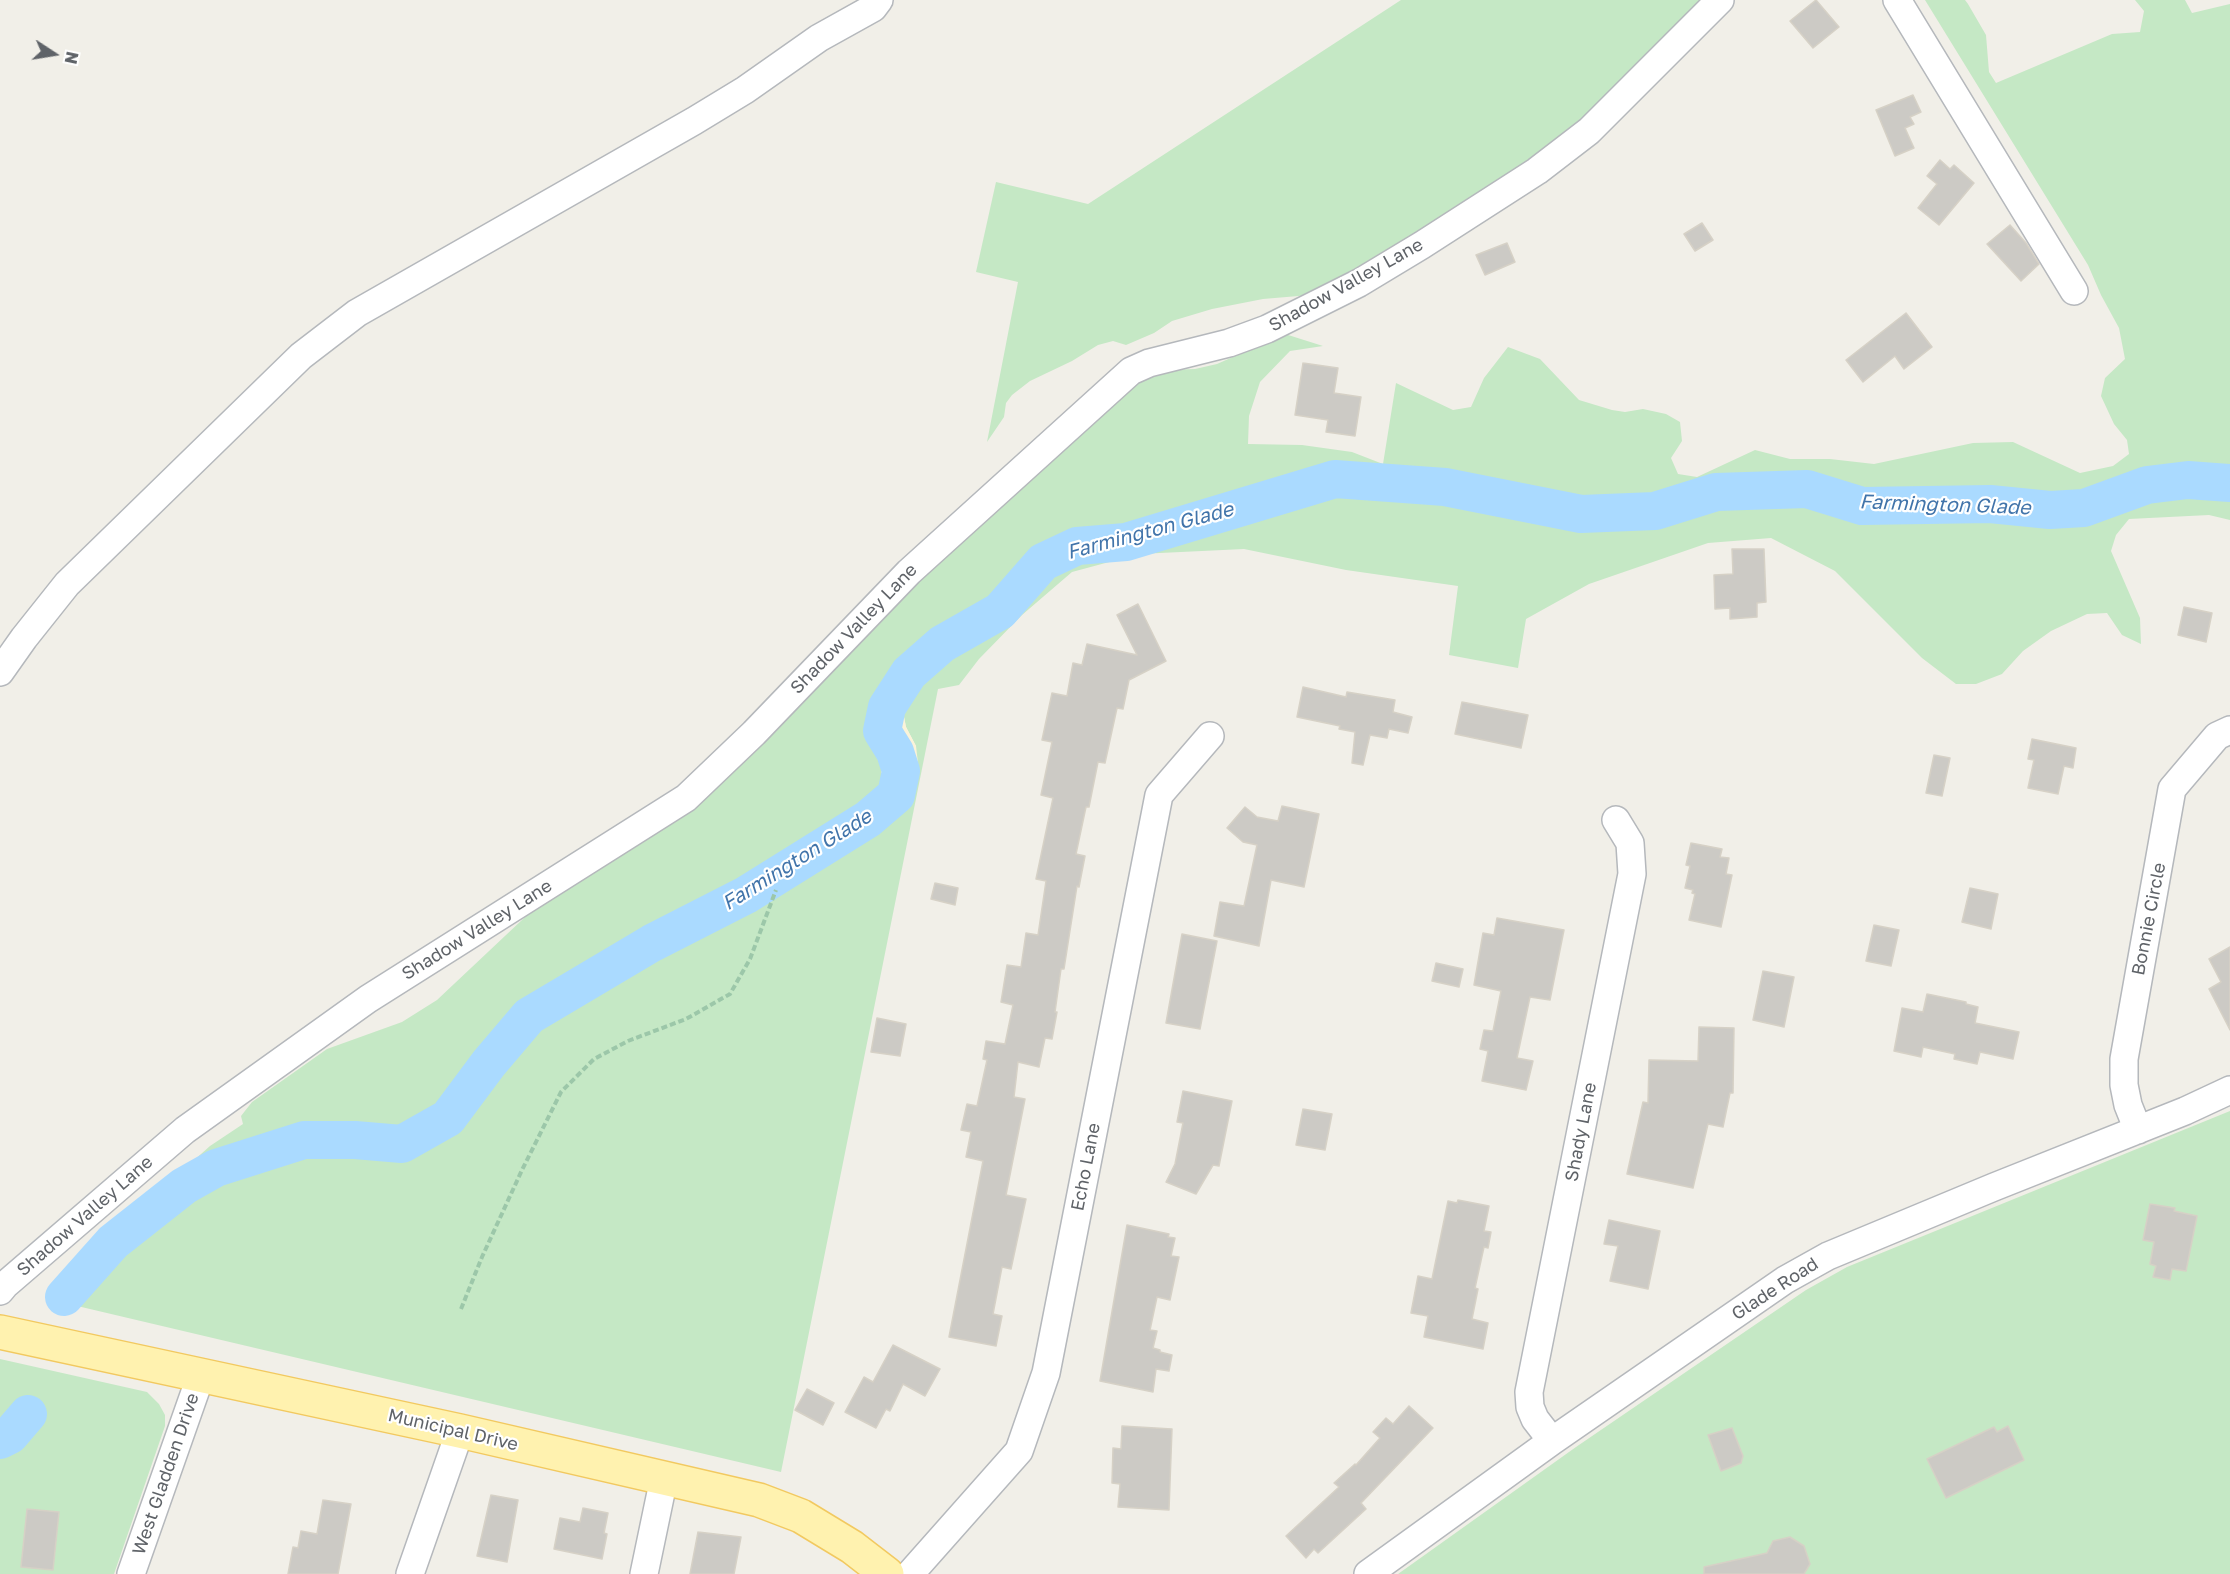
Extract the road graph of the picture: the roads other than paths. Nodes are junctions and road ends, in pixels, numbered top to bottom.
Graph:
1 (879, 0) edge
2 (1720, 0) edge
3 (1897, 0) edge
4 (2074, 291) dead end
5 (0, 672) edge
6 (2230, 730) edge
7 (1210, 736) dead end
8 (1616, 820) dead end
9 (2230, 1090) edge
10 (2138, 1130) junction
11 (0, 1291) edge
12 (0, 1332) edge
13 (201, 1375) junction
14 (460, 1431) junction
15 (1552, 1441) junction
16 (664, 1478) junction
17 (131, 1574) edge
18 (410, 1574) edge
19 (644, 1574) edge
20 (887, 1574) edge
21 (910, 1574) edge
22 (1368, 1574) edge

1 - 5 street
2 - 11 street, Shadow Valley Lane
3 - 4 street
6 - 10 street, Bonnie Circle
7 - 21 street, Echo Lane
8 - 15 street, Shady Lane
9 - 10 street, Glade Road
10 - 15 street, Glade Road
12 - 13 main road, Municipal Drive
13 - 14 main road, Municipal Drive
13 - 17 street, West Gladden Drive
14 - 16 main road, Municipal Drive
14 - 18 street
15 - 22 street, Glade Road
16 - 19 street
16 - 20 main road, Municipal Drive

